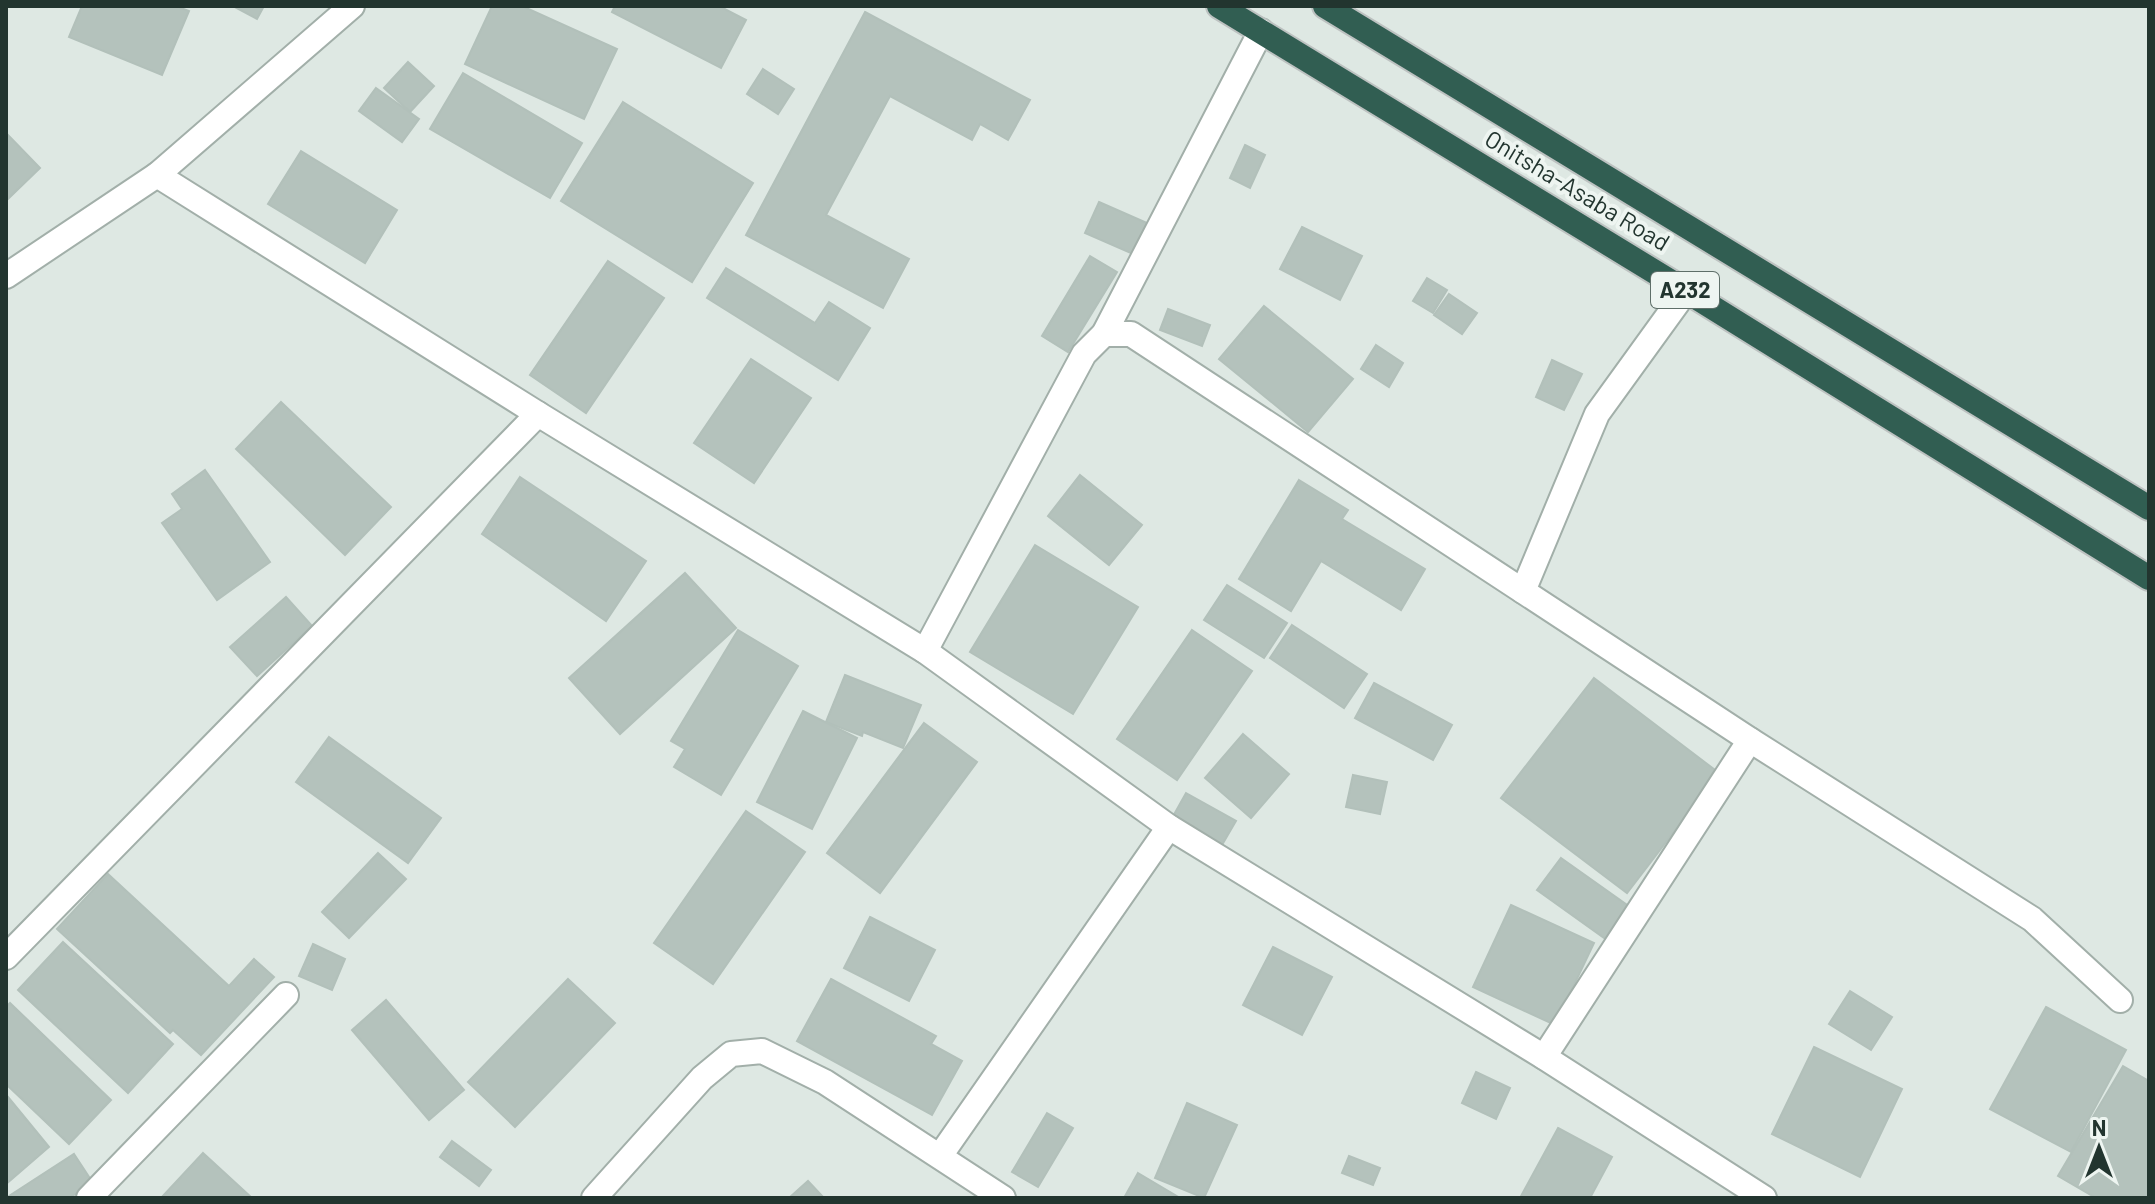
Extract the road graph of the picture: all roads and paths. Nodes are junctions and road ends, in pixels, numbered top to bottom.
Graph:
1 (352, 6) edge
2 (1219, 6) edge
3 (1325, 6) edge
4 (1261, 31) junction
5 (157, 175) junction
6 (6, 276) edge
7 (1686, 291) junction
8 (1104, 334) junction
9 (538, 414) junction
10 (2149, 508) edge
11 (2149, 578) edge
12 (1523, 591) junction
13 (925, 651) junction
14 (1750, 740) junction
15 (1169, 827) junction
16 (6, 957) edge
17 (286, 995) dead end
18 (2120, 1000) dead end
19 (1544, 1057) junction
20 (940, 1156) junction
21 (89, 1198) edge
22 (594, 1198) edge
23 (1003, 1198) edge
24 (1764, 1198) edge

1 - 5 street
2 - 4 highway, Onitsha-Asaba Road / A232
3 - 10 highway, A232
4 - 7 highway, Onitsha-Asaba Road / A232
4 - 8 street
5 - 6 street
5 - 9 street
7 - 11 highway, Onitsha-Asaba Road / A232
7 - 12 street
8 - 12 street
8 - 13 street
9 - 13 street
9 - 16 street
12 - 14 street
13 - 15 street
14 - 18 street
14 - 19 street
15 - 19 street
15 - 20 street
17 - 21 street
19 - 24 street
20 - 22 street
20 - 23 street

